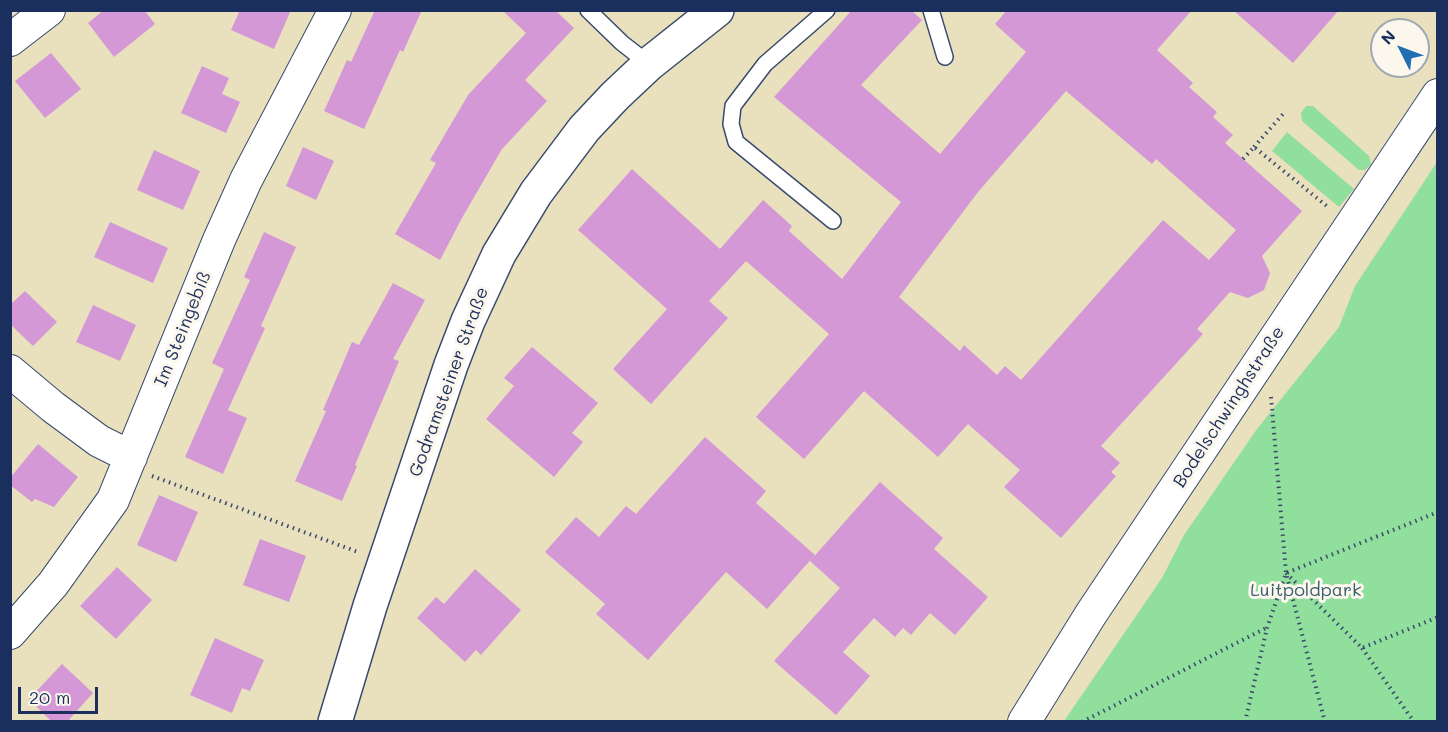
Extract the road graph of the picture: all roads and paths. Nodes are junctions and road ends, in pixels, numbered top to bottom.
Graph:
1 (49, 10) edge
2 (335, 10) edge
3 (588, 10) edge
4 (717, 10) edge
5 (827, 10) edge
6 (931, 10) edge
7 (10, 40) edge
8 (945, 57) dead end
9 (649, 64) junction
10 (1437, 95) edge
11 (1284, 113) dead end
12 (1254, 147) junction
13 (1243, 159) dead end
14 (833, 221) dead end
15 (1349, 225) junction
16 (10, 372) edge
17 (1271, 393) dead end
18 (131, 457) junction
19 (1437, 512) edge
20 (386, 562) junction
21 (1286, 573) junction
22 (1437, 617) edge
23 (1267, 628) junction
24 (10, 633) edge
25 (1362, 648) junction
26 (335, 722) edge
27 (1024, 722) edge
28 (1082, 722) edge
29 (1245, 722) edge
30 (1326, 722) edge
31 (1414, 722) edge

1 - 7 street
2 - 18 street, Im Steingebiß
3 - 9 lane
4 - 9 street, Godramsteiner Straße
5 - 14 lane
6 - 8 lane
9 - 20 street, Godramsteiner Straße
10 - 15 street, Bodelschwinghstraße
11 - 12 path
12 - 13 path
12 - 15 path
15 - 27 street, Bodelschwinghstraße
16 - 18 street
17 - 21 path
18 - 20 path
18 - 24 street, Im Steingebiß
19 - 21 path
20 - 26 street, Godramsteiner Straße
21 - 23 path
21 - 25 path
21 - 30 path
22 - 25 path
23 - 28 path
23 - 29 path
25 - 31 path

